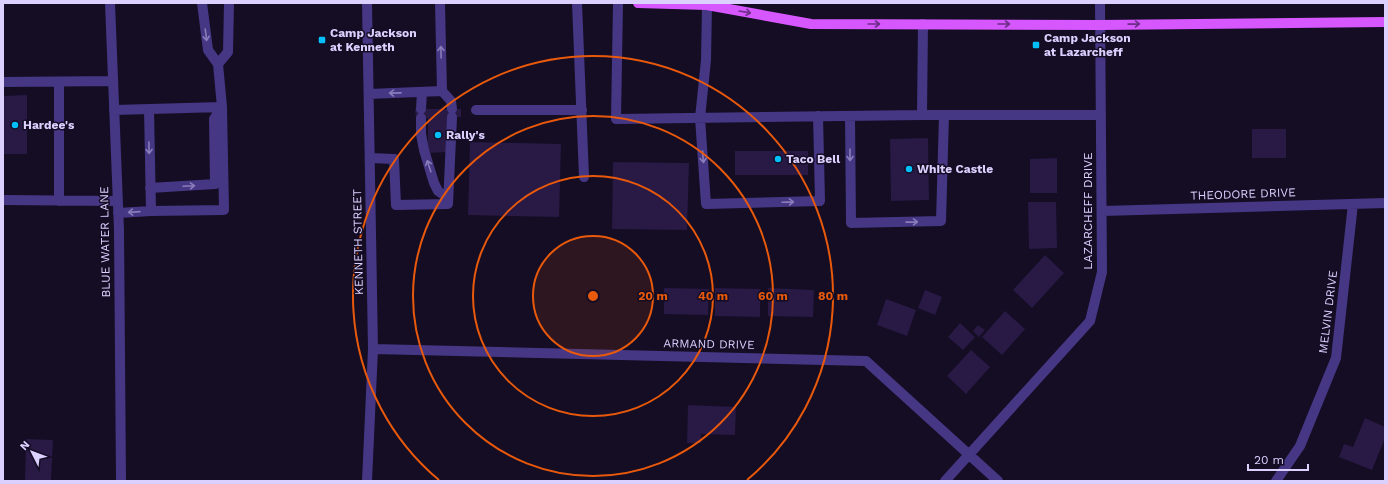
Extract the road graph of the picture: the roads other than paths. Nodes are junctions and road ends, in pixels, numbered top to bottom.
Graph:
1 (110, 3) edge
2 (202, 3) edge
3 (229, 3) edge
4 (367, 3) edge
5 (440, 3) edge
6 (577, 3) edge
7 (618, 3) edge
8 (638, 3) edge
9 (718, 3) edge
10 (1100, 3) edge
11 (707, 5) junction
12 (1385, 22) edge
13 (923, 24) junction
14 (1100, 25) junction
15 (218, 64) junction
16 (113, 81) junction
17 (3, 82) edge
18 (59, 82) junction
19 (442, 91) junction
20 (422, 92) junction
21 (369, 94) junction
22 (222, 107) junction
23 (114, 110) junction
24 (149, 110) junction
25 (476, 110) dead end
26 (582, 110) junction
27 (1101, 114) junction
28 (922, 115) junction
29 (944, 115) junction
30 (818, 116) junction
31 (850, 116) junction
32 (700, 118) junction
33 (370, 158) junction
34 (584, 177) dead end
35 (150, 188) junction
36 (448, 198) junction
37 (3, 200) edge
38 (59, 200) junction
39 (117, 200) junction
40 (1385, 203) edge
41 (1353, 204) junction
42 (151, 211) junction
43 (1102, 211) junction
44 (118, 213) junction
45 (373, 349) junction
46 (970, 454) junction
47 (121, 481) edge
48 (367, 481) edge
49 (945, 481) edge
50 (998, 481) edge
51 (1276, 481) edge

1 - 16 street, BLUE WATER LANE
2 -> 15 street
3 - 15 street
4 - 21 street, KENNETH STREET
19 -> 5 street
6 - 26 street
7 - 32 street
8 - 11 main road
9 - 11 main road
10 - 14 street, LAZARCHEFF DRIVE
11 -> 13 main road
11 - 32 street
14 -> 12 main road
13 -> 14 main road
13 - 28 street
14 - 27 street, LAZARCHEFF DRIVE
15 - 22 street
16 - 18 street
16 - 23 street, BLUE WATER LANE
17 - 18 street
18 - 38 street
19 - 20 street
19 - 36 street
20 -> 21 street
36 -> 20 street
21 - 33 street, KENNETH STREET
22 - 24 street
35 -> 22 street
22 - 42 street
23 - 24 street
23 - 39 street, BLUE WATER LANE
24 -> 35 street
25 - 26 street
26 - 34 street
27 - 29 street
27 - 43 street, LAZARCHEFF DRIVE
28 - 29 street
28 - 31 street
31 -> 29 street
30 - 31 street
30 - 32 street
32 -> 30 street
33 - 36 street
33 - 45 street, KENNETH STREET
35 - 42 street
37 - 38 street
38 - 39 street
39 - 44 street, BLUE WATER LANE
40 - 41 street, THEODORE DRIVE
41 - 43 street, THEODORE DRIVE
41 - 51 street, MELVIN DRIVE
42 -> 44 street
43 - 46 street, LAZARCHEFF DRIVE
44 - 47 street, BLUE WATER LANE
45 - 46 street, ARMAND DRIVE
45 - 48 street, KENNETH STREET
46 - 49 street, LAZARCHEFF DRIVE
46 - 50 street, ARMAND DRIVE

